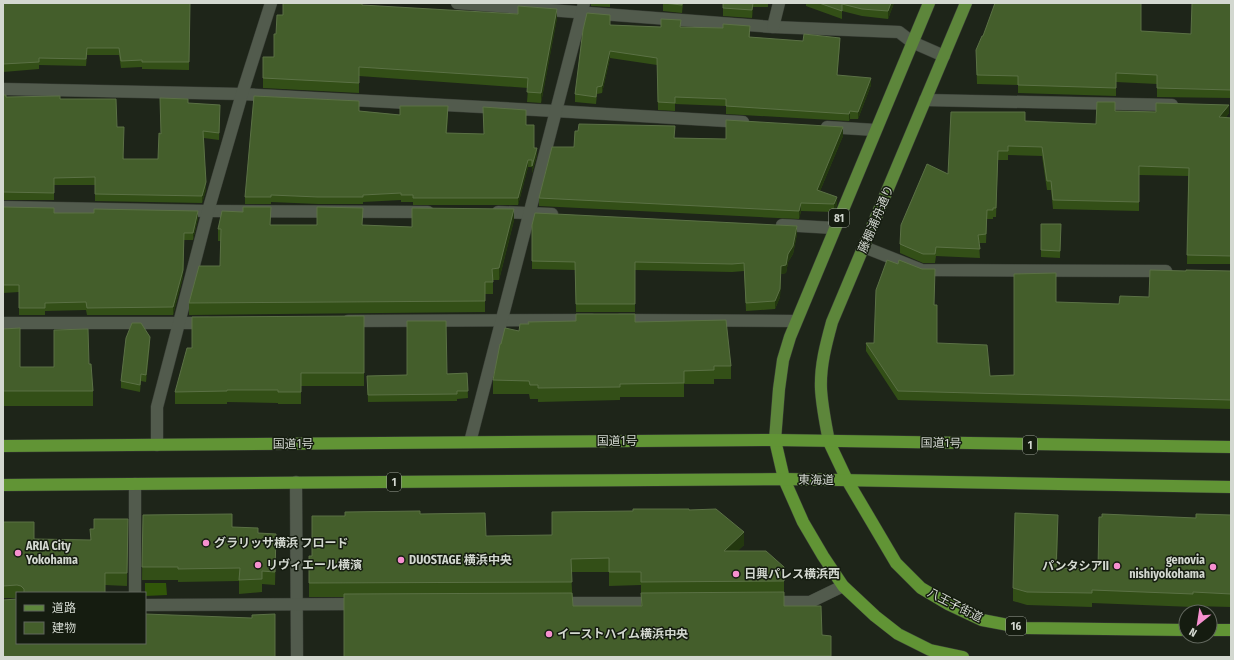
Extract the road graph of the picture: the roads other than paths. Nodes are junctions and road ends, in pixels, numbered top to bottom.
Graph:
1 (271, 3) edge
2 (457, 3) edge
3 (779, 3) edge
4 (929, 3) edge
5 (966, 3) edge
6 (583, 7) edge
7 (773, 27) junction
8 (912, 42) junction
9 (944, 56) junction
10 (3, 89) edge
11 (242, 94) junction
12 (925, 100) junction
13 (1184, 105) edge
14 (555, 110) junction
15 (755, 123) edge
16 (819, 126) edge
17 (876, 130) junction
18 (3, 207) edge
19 (208, 211) junction
20 (436, 212) edge
21 (483, 212) edge
22 (530, 212) junction
23 (562, 214) edge
24 (769, 225) edge
25 (834, 228) junction
26 (864, 247) junction
27 (1176, 271) edge
28 (503, 320) junction
29 (796, 321) junction
30 (218, 322) edge
31 (337, 322) edge
32 (3, 323) edge
33 (179, 323) junction
34 (775, 440) junction
35 (470, 442) junction
36 (829, 442) junction
37 (157, 445) junction
38 (3, 446) edge
39 (1231, 448) edge
40 (784, 479) junction
41 (847, 480) junction
42 (296, 482) junction
43 (135, 484) junction
44 (3, 485) edge
45 (1231, 487) edge
46 (844, 586) junction
47 (135, 592) edge
48 (755, 602) edge
49 (541, 603) edge
50 (668, 603) edge
51 (296, 604) junction
52 (368, 604) edge
53 (146, 605) edge
54 (1178, 630) edge
55 (1218, 630) edge
56 (1231, 630) edge
57 (296, 657) edge
58 (963, 657) edge

1 - 11 street
2 - 6 street
3 - 7 street
4 - 8 main road, 81
5 - 9 main road, 藤棚浦舟通り
6 - 7 street
6 - 14 street
7 - 8 street
8 - 9 street
8 - 17 main road, 81
9 - 12 main road, 藤棚浦舟通り
10 - 11 street
11 - 14 street
11 - 19 street
12 - 13 street
12 - 26 main road, 藤棚浦舟通り
14 - 15 street
14 - 22 street
16 - 17 street
17 - 25 main road, 81
18 - 19 street
19 - 20 street
19 - 33 street
21 - 22 street
22 - 23 street
22 - 28 street
24 - 25 street
25 - 29 main road, 81
26 - 27 street
26 - 36 main road, 藤棚浦舟通り
28 - 29 street
28 - 31 street
28 - 35 street
29 - 34 main road, 81
30 - 33 street
32 - 33 street
33 - 37 street
34 - 35 highway, 国道1号 / 1
34 - 36 highway, 国道1号 / 1
34 - 40 highway
35 - 37 highway, 国道1号 / 1
36 - 39 highway, 国道1号 / 1
36 - 41 highway, 八王子街道 / 16
37 - 38 highway, 国道1号 / 1
40 - 41 highway, 東海道 / 1
40 - 42 highway, 1
40 - 46 highway
41 - 45 highway, 1
41 - 54 highway, 八王子街道 / 16
42 - 43 highway, 1
42 - 51 street
43 - 44 highway, 1
43 - 47 street
46 - 48 street
46 - 58 highway
49 - 50 street
51 - 52 street
51 - 53 street
51 - 57 street
55 - 56 highway

